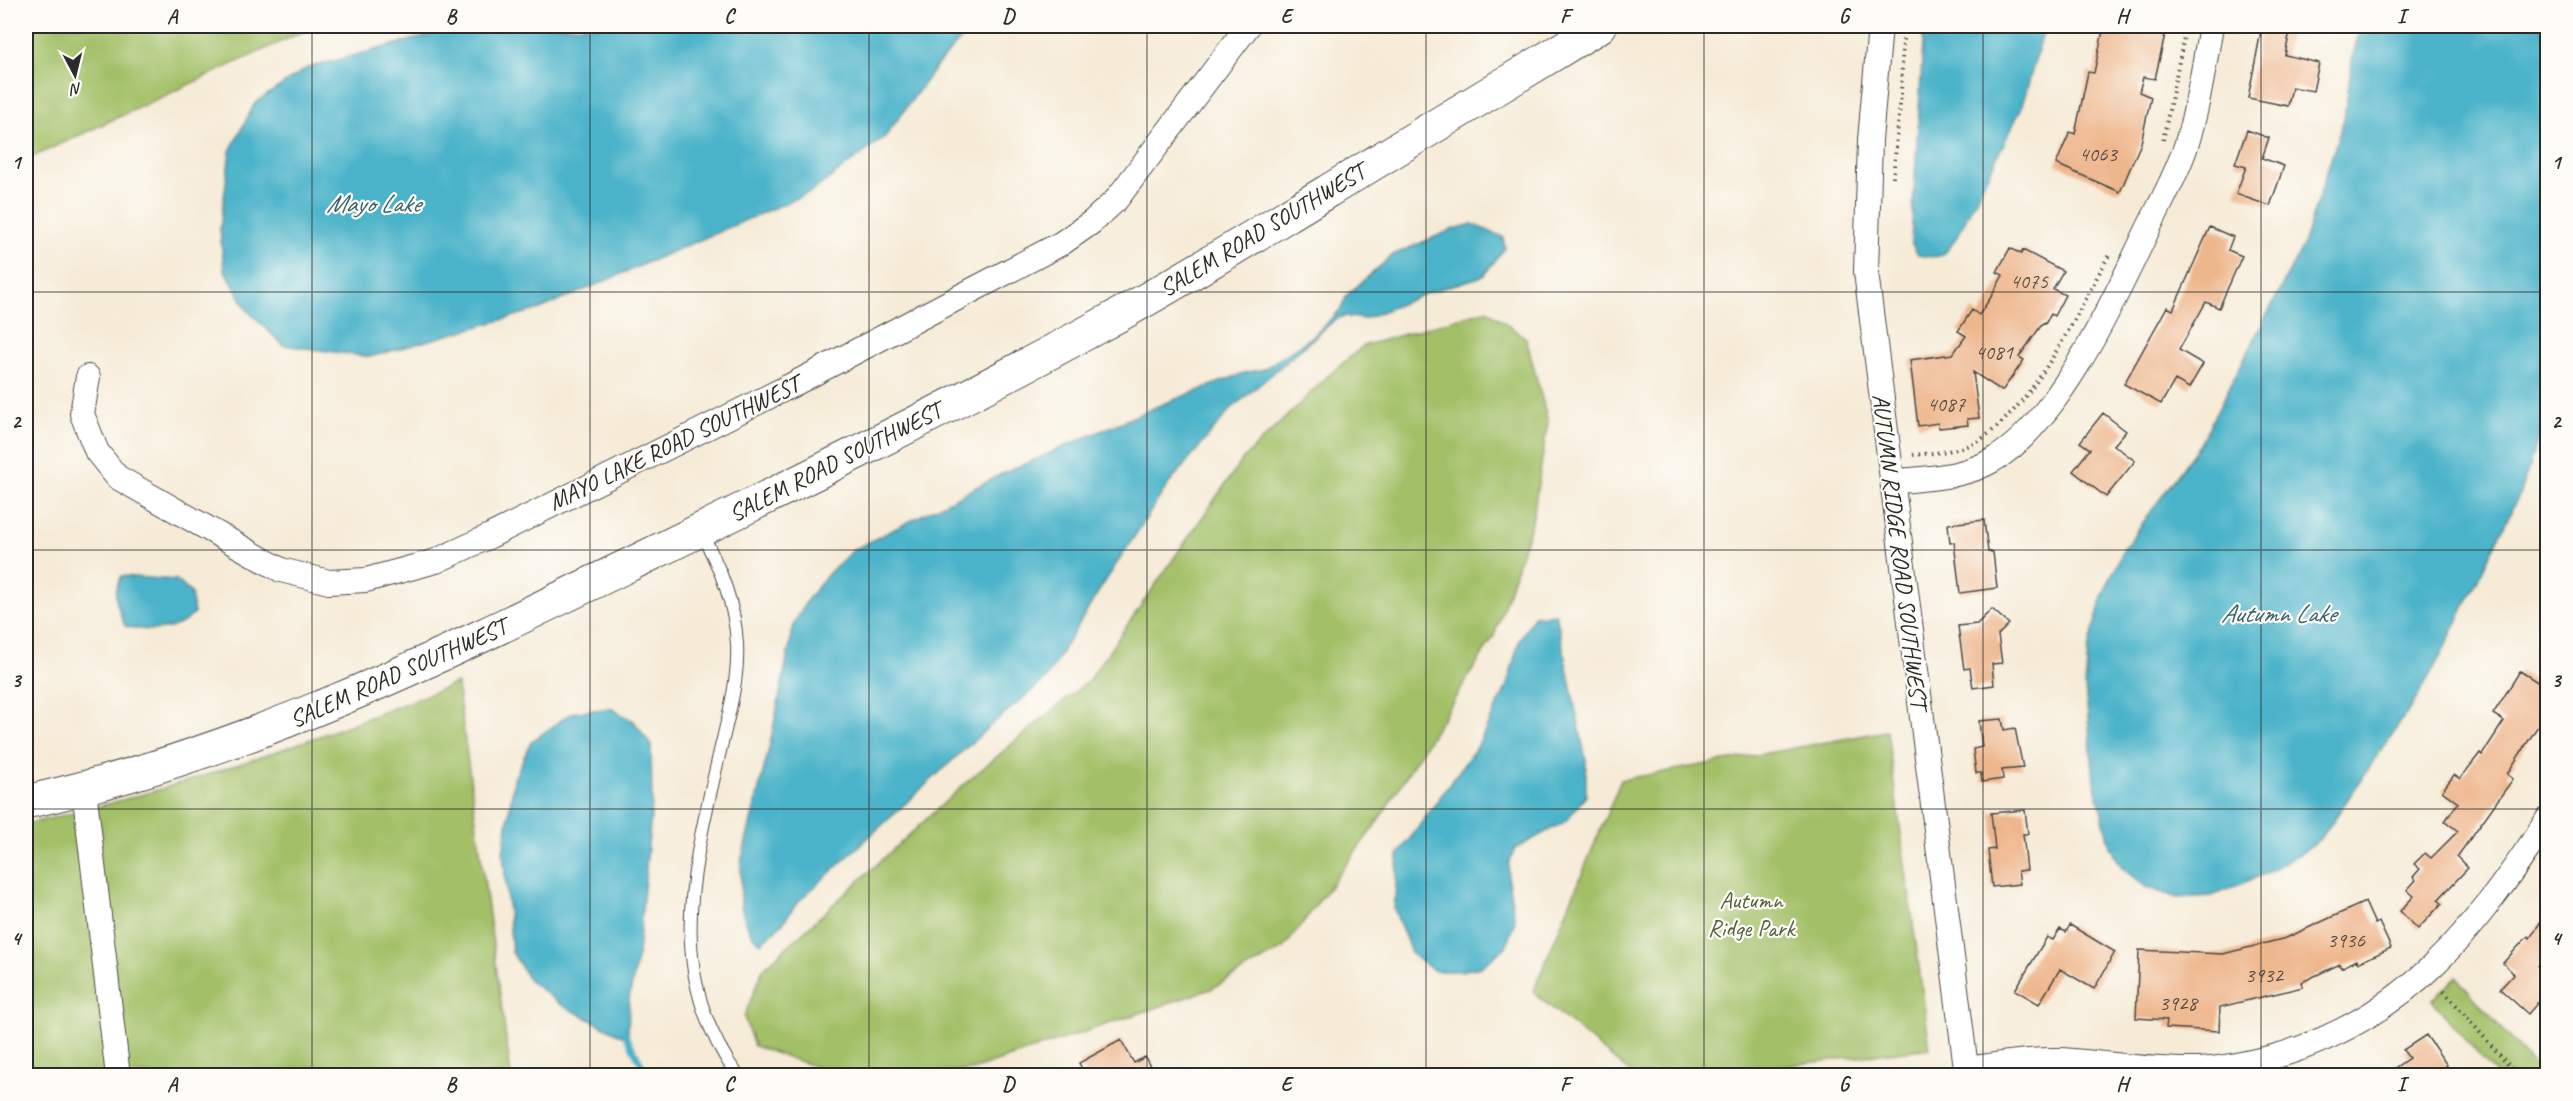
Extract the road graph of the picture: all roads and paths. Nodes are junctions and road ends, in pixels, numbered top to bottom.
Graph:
1 (1248, 26) edge
2 (1600, 26) edge
3 (1880, 26) edge
4 (2187, 26) edge
5 (2211, 26) edge
6 (1903, 36) dead end
7 (2161, 148) dead end
8 (1892, 187) dead end
9 (2112, 249) dead end
10 (88, 377) dead end
11 (1913, 455) dead end
12 (1892, 482) junction
13 (700, 530) junction
14 (84, 789) junction
15 (26, 802) edge
16 (2547, 819) edge
17 (2444, 990) dead end
18 (1966, 1072) edge
19 (118, 1076) edge
20 (738, 1076) edge
21 (2518, 1076) edge

1 - 10 street, MAYO LAKE ROAD SOUTHWEST
2 - 13 main road, SALEM ROAD SOUTHWEST
3 - 12 street, AUTUMN RIDGE ROAD SOUTHWEST
4 - 7 path
5 - 12 street
6 - 8 path
9 - 11 path
12 - 18 street, AUTUMN RIDGE ROAD SOUTHWEST
13 - 14 main road, SALEM ROAD SOUTHWEST
13 - 20 lane
14 - 15 main road, SALEM ROAD SOUTHWEST
14 - 19 street
16 - 18 street
17 - 21 path

